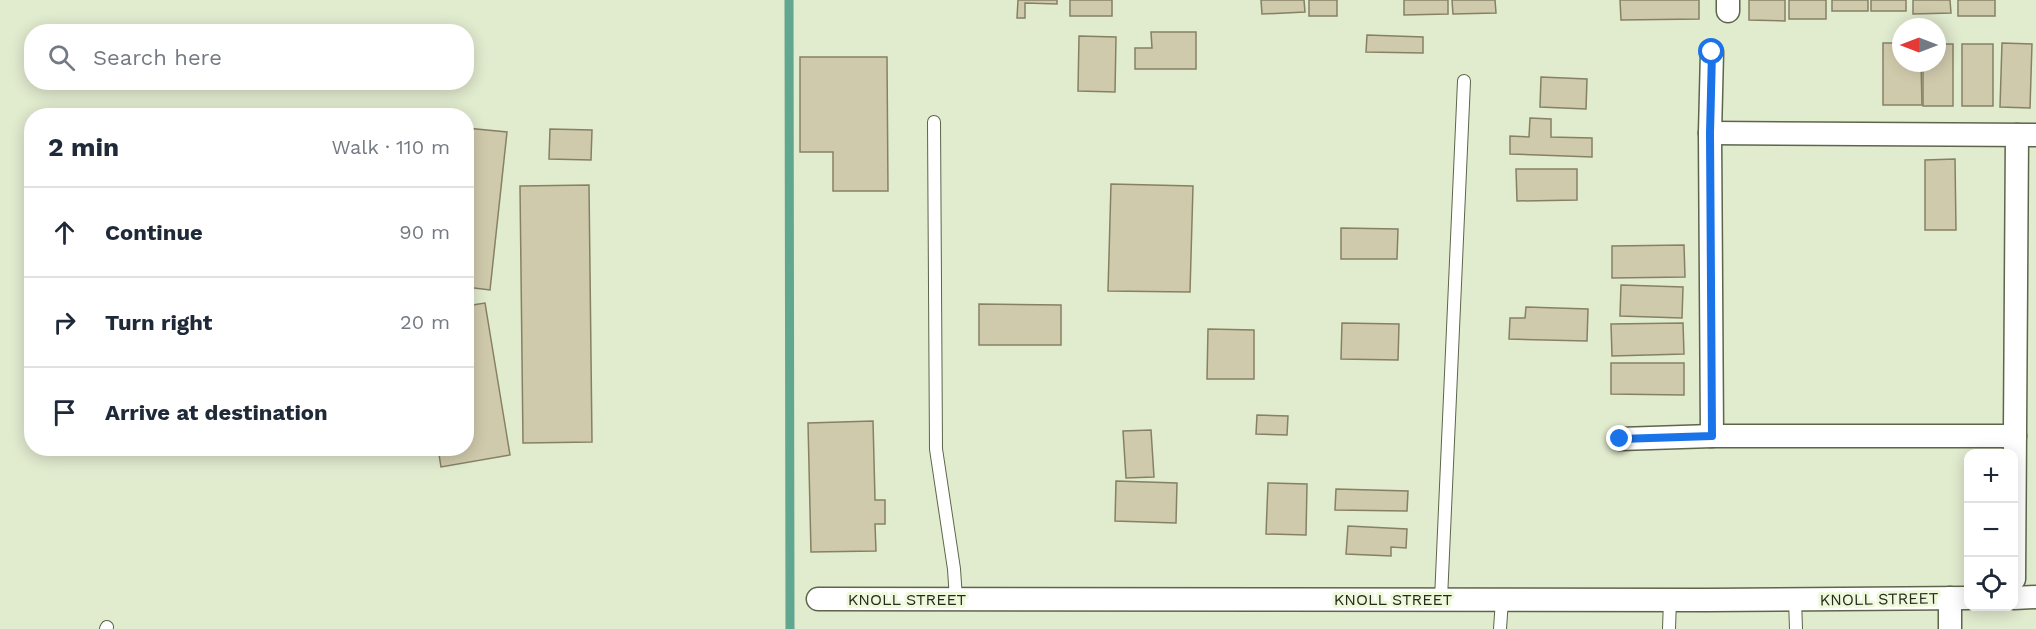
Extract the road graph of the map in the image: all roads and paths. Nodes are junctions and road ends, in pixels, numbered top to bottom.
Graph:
1 (1712, 52) dead end
2 (1464, 81) dead end
3 (934, 122) dead end
4 (1710, 133) junction
5 (2026, 135) edge
6 (1712, 436) junction
7 (2015, 436) junction
8 (1620, 439) dead end
9 (2013, 557) edge
10 (2018, 597) edge
11 (2036, 597) edge
12 (1959, 598) edge
13 (818, 599) dead end
14 (956, 599) junction
15 (1441, 599) junction
16 (1795, 599) junction
17 (1502, 600) junction
18 (1670, 600) junction
19 (1500, 629) edge
20 (1669, 629) edge
21 (1796, 629) edge
22 (1950, 629) edge

1 - 4 street
2 - 15 lane
3 - 14 lane
4 - 5 street
4 - 6 street
5 - 7 street
6 - 7 street
6 - 8 street
7 - 9 street
10 - 11 street
12 - 16 street, KNOLL STREET
12 - 22 street
13 - 14 street, KNOLL STREET
14 - 15 street, KNOLL STREET
15 - 17 street, KNOLL STREET
16 - 18 street, KNOLL STREET
16 - 21 lane
17 - 18 street, KNOLL STREET
17 - 19 lane
18 - 20 lane

